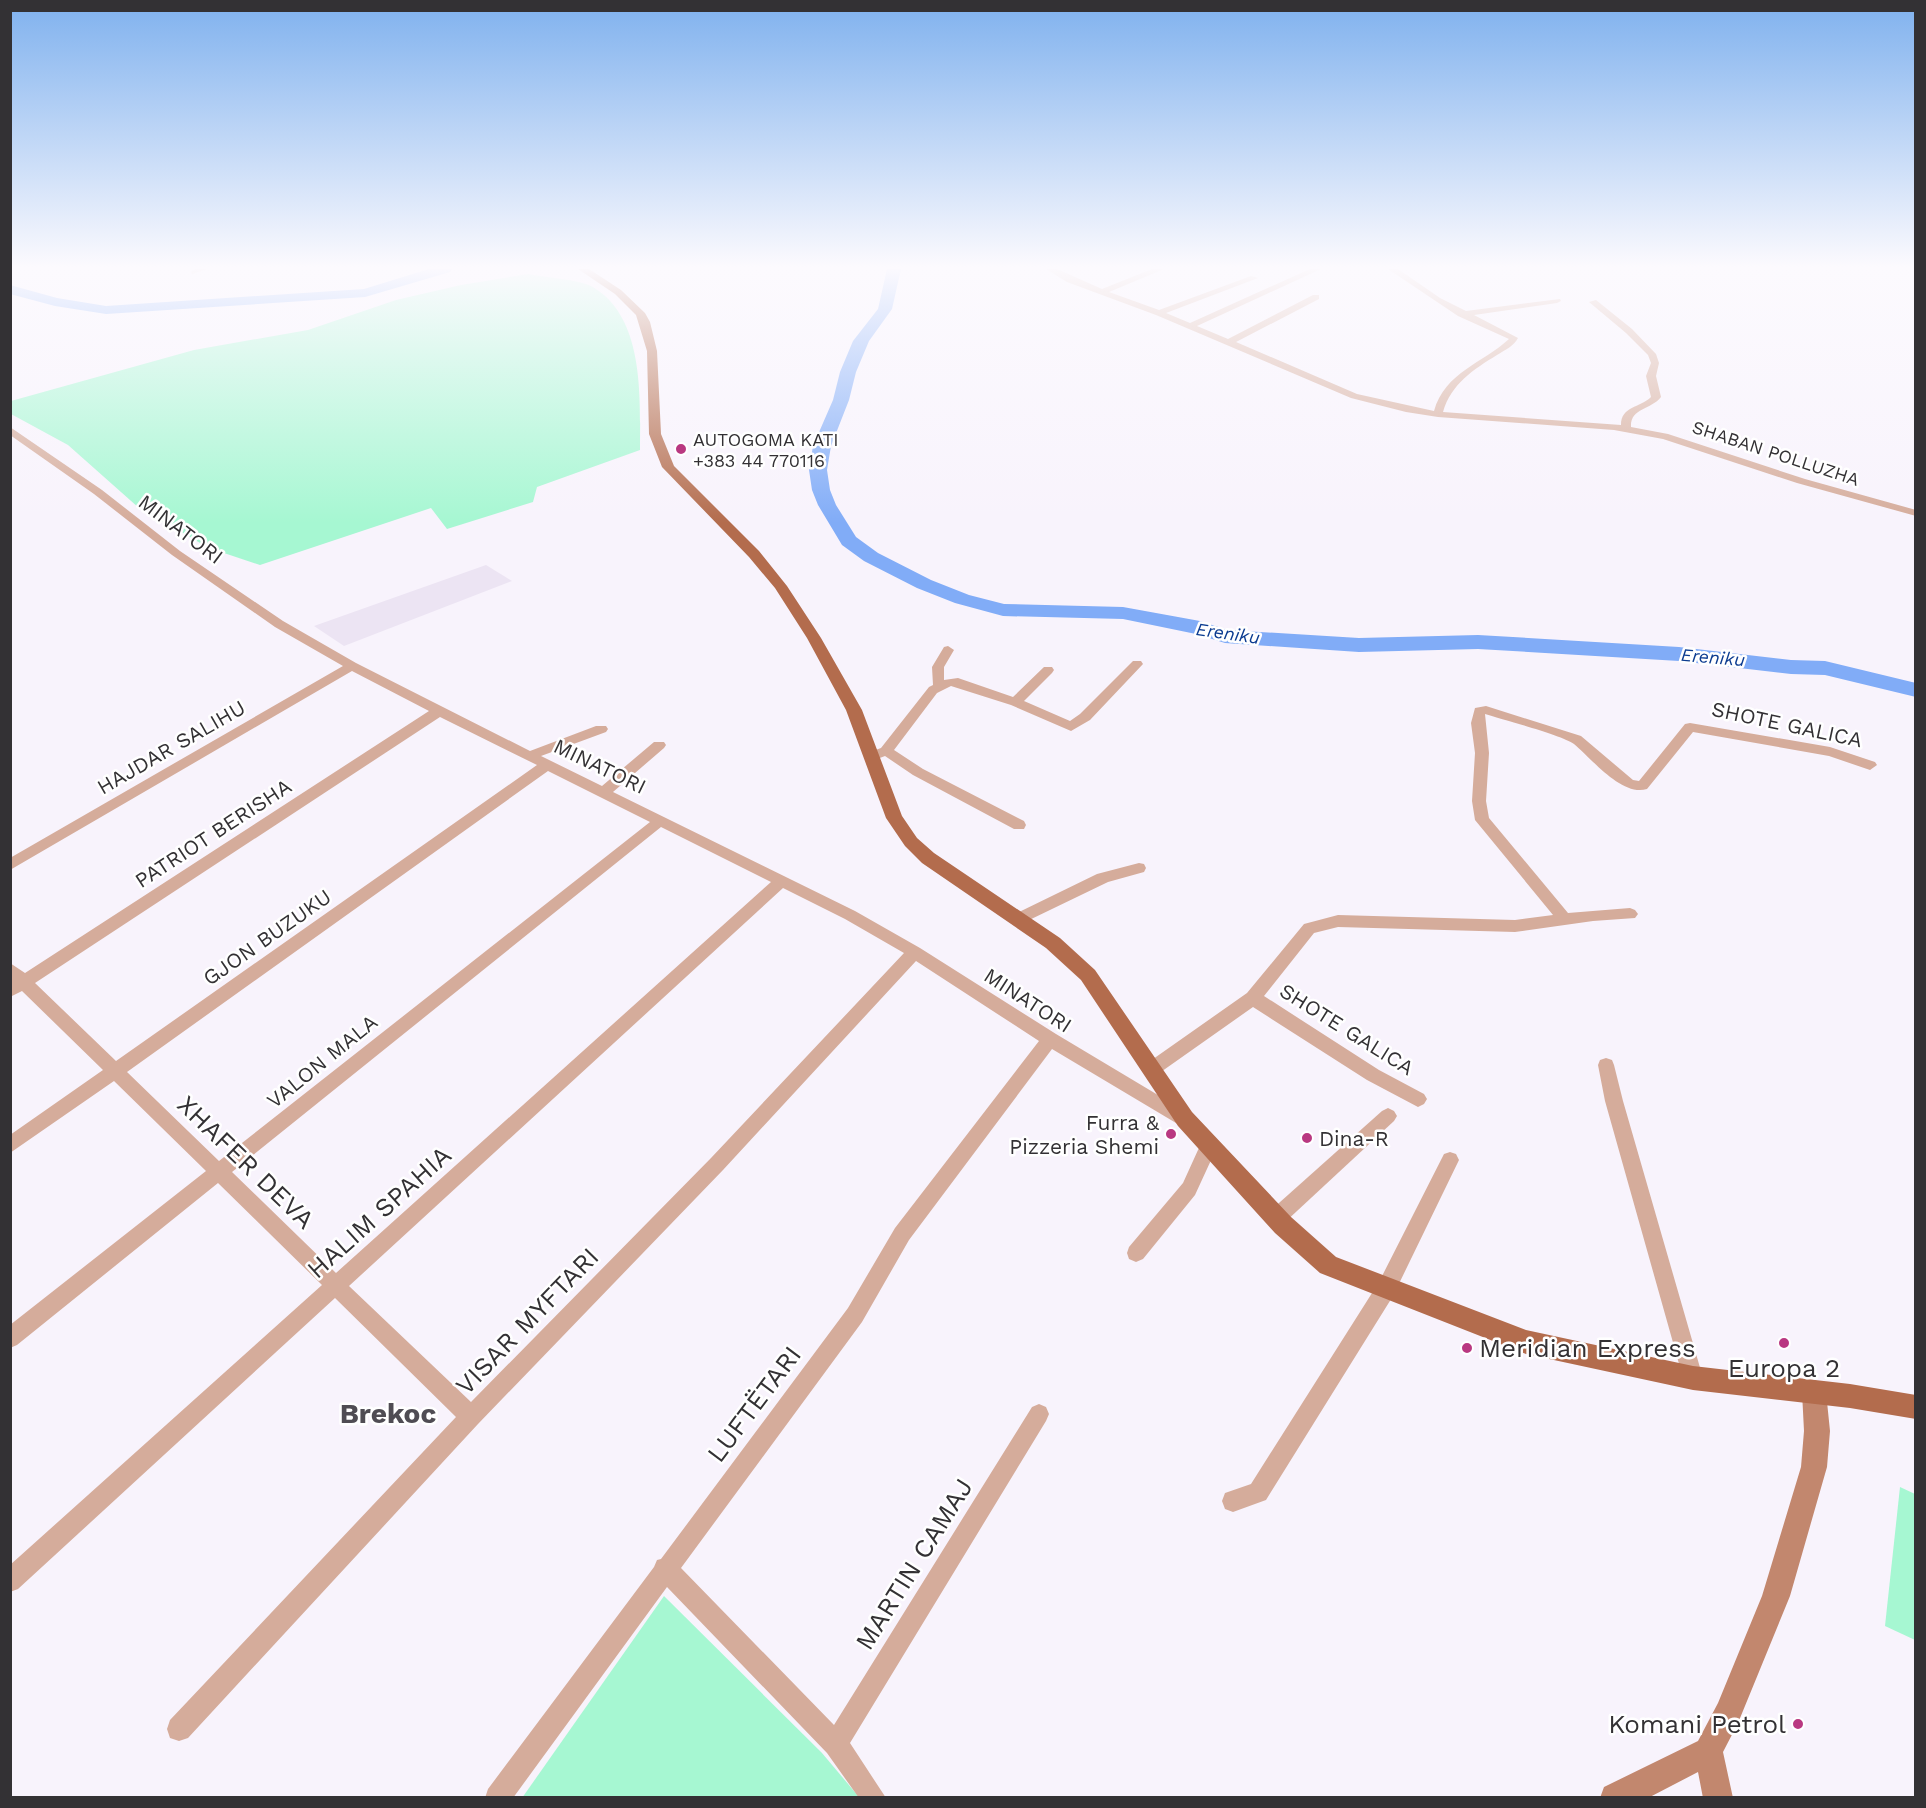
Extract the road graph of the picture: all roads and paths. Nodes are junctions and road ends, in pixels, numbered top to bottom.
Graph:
1 (652, 353) edge
2 (1251, 353) edge
3 (1494, 353) edge
4 (1651, 353) edge
5 (1438, 414) junction
6 (1626, 429) junction
7 (10, 430) edge
8 (1916, 513) edge
9 (948, 650) dead end
10 (1137, 664) dead end
11 (352, 666) junction
12 (1048, 670) dead end
13 (939, 686) junction
14 (1015, 702) junction
15 (439, 711) junction
16 (601, 729) dead end
17 (659, 745) dead end
18 (879, 753) junction
19 (531, 755) junction
20 (548, 764) junction
21 (1870, 765) dead end
22 (604, 792) junction
23 (661, 820) junction
24 (1019, 825) dead end
25 (10, 865) edge
26 (1139, 868) dead end
27 (783, 881) junction
28 (1630, 914) dead end
29 (1018, 919) junction
30 (1565, 919) junction
31 (915, 952) junction
32 (10, 969) edge
33 (17, 986) edge
34 (1253, 998) junction
35 (1050, 1039) junction
36 (1606, 1065) dead end
37 (1152, 1069) junction
38 (115, 1070) junction
39 (1418, 1099) dead end
40 (1388, 1116) dead end
41 (1185, 1119) junction
42 (10, 1145) edge
43 (1209, 1145) junction
44 (1450, 1160) dead end
45 (219, 1172) junction
46 (1276, 1218) junction
47 (1136, 1253) dead end
48 (336, 1285) junction
49 (1386, 1289) junction
50 (10, 1338) edge
51 (1693, 1378) junction
52 (1814, 1392) junction
53 (1907, 1406) edge
54 (1040, 1414) dead end
55 (471, 1417) junction
56 (1233, 1501) dead end
57 (665, 1568) junction
58 (10, 1581) edge
59 (178, 1729) dead end
60 (836, 1743) junction
61 (1708, 1751) junction
62 (497, 1797) edge
63 (874, 1797) edge
64 (1615, 1797) edge
65 (1718, 1797) edge

1 - 18 main road
2 - 5 street, SHABAN POLLUZHA
3 - 5 street
4 - 6 street
5 - 6 street, SHABAN POLLUZHA
6 - 8 street, SHABAN POLLUZHA
7 - 11 street, MINATORI
9 - 13 street
10 - 14 street
11 - 15 street, MINATORI
11 - 25 street, HAJDAR SALIHU
12 - 14 street
13 - 14 street
13 - 18 street
15 - 19 street, MINATORI
15 - 33 street, PATRIOT BERISHA
16 - 19 street
17 - 22 street
18 - 24 street
18 - 29 main road
19 - 20 street, MINATORI
20 - 22 street, MINATORI
20 - 38 street, GJON BUZUKU
21 - 30 street, SHOTE GALICA
22 - 23 street, MINATORI
23 - 27 street, MINATORI
23 - 45 street, VALON MALA
26 - 29 street
27 - 31 street, MINATORI
27 - 48 street, HALIM SPAHIA
28 - 30 street, SHOTE GALICA
29 - 37 main road
30 - 34 street, SHOTE GALICA
31 - 35 street, MINATORI
31 - 55 street, VISAR MYFTARI
32 - 33 street, XHAFER DEVA
33 - 38 street, XHAFER DEVA
34 - 37 street, SHOTE GALICA
34 - 39 street, SHOTE GALICA
35 - 41 street, MINATORI
35 - 57 street, LUFTËTARI
36 - 51 street
37 - 41 main road
38 - 42 street, GJON BUZUKU
38 - 45 street, XHAFER DEVA
40 - 46 street
41 - 43 main road
43 - 46 main road
43 - 47 street
44 - 49 street
45 - 48 street, XHAFER DEVA
45 - 50 street, VALON MALA
46 - 49 main road
48 - 55 street, XHAFER DEVA
48 - 58 street, HALIM SPAHIA
49 - 51 main road
49 - 56 street
51 - 52 main road
52 - 53 main road
52 - 61 main road
54 - 60 street, MARTIN CAMAJ
55 - 59 street, VISAR MYFTARI
57 - 60 street
57 - 62 street, LUFTËTARI
60 - 63 street
61 - 64 main road
61 - 65 main road

